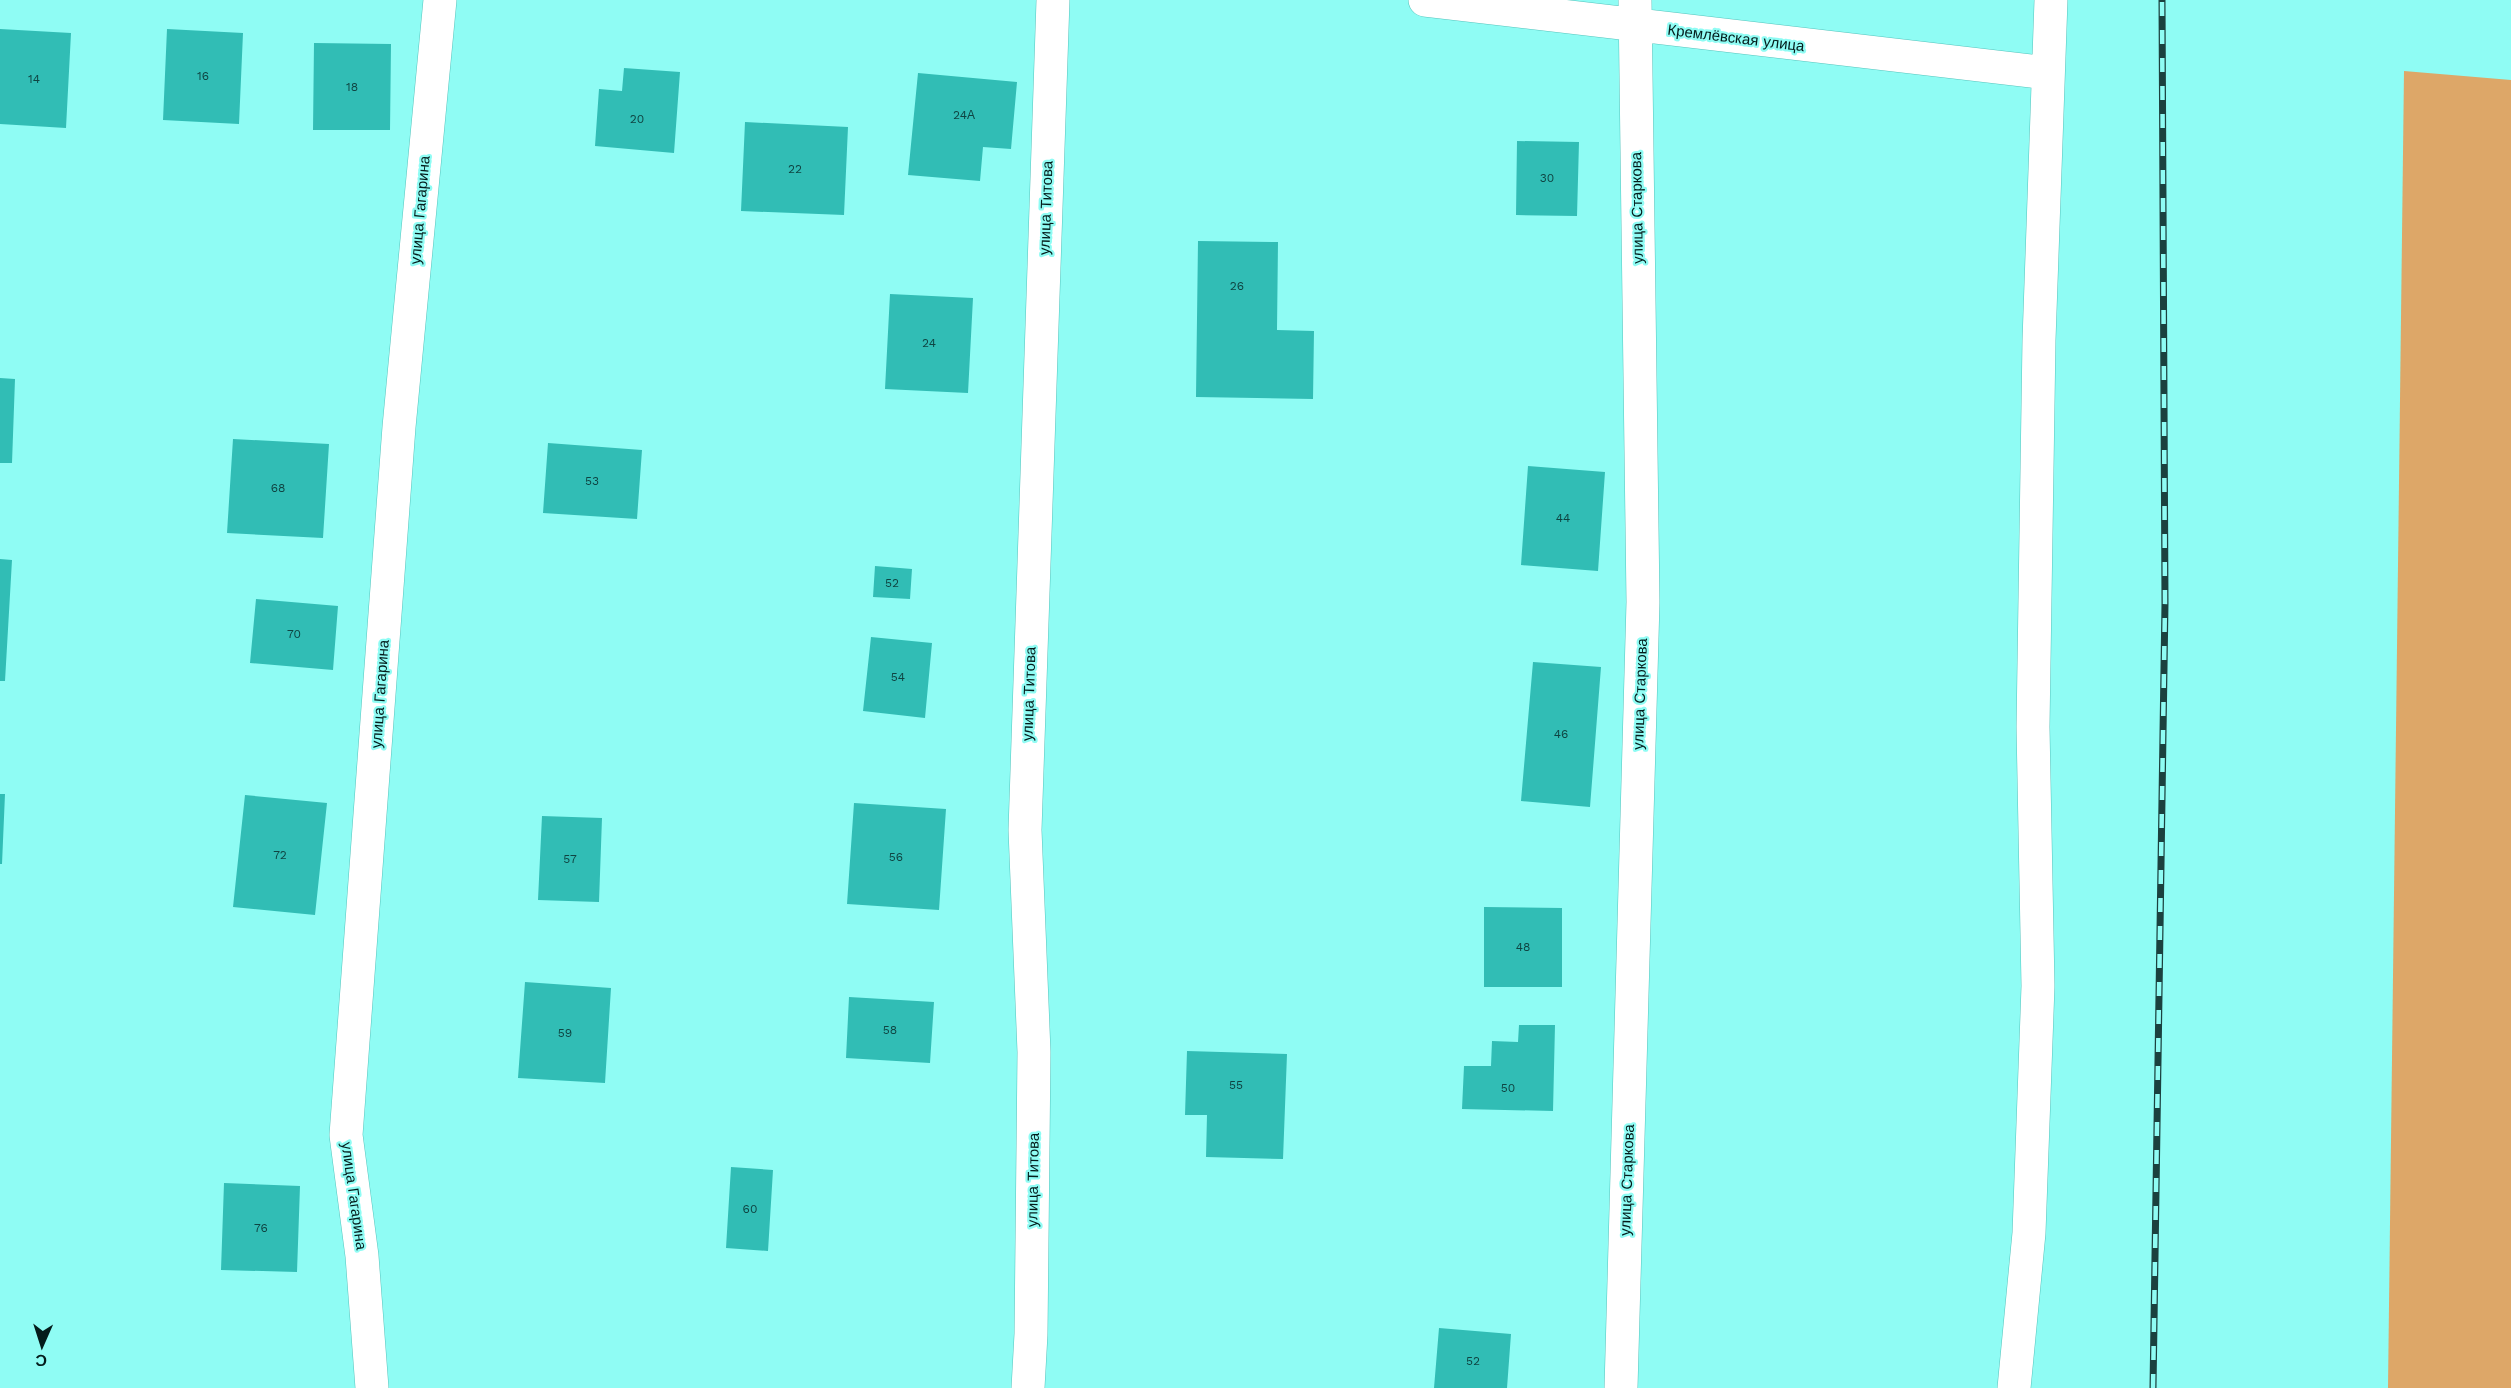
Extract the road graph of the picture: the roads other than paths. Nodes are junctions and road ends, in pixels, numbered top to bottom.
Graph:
1 (440, 0) edge
2 (1053, 0) edge
3 (1425, 0) edge
4 (2051, 0) edge
5 (1635, 13) edge
6 (2048, 73) junction
7 (372, 1388) edge
8 (1028, 1388) edge
9 (1622, 1388) edge
10 (2014, 1388) edge

1 - 7 street, улица Гагарина
2 - 8 street, улица Титова
3 - 5 street, Кремлёвская улица
4 - 6 street
5 - 6 street, Кремлёвская улица
5 - 9 street, улица Старкова
6 - 10 street

